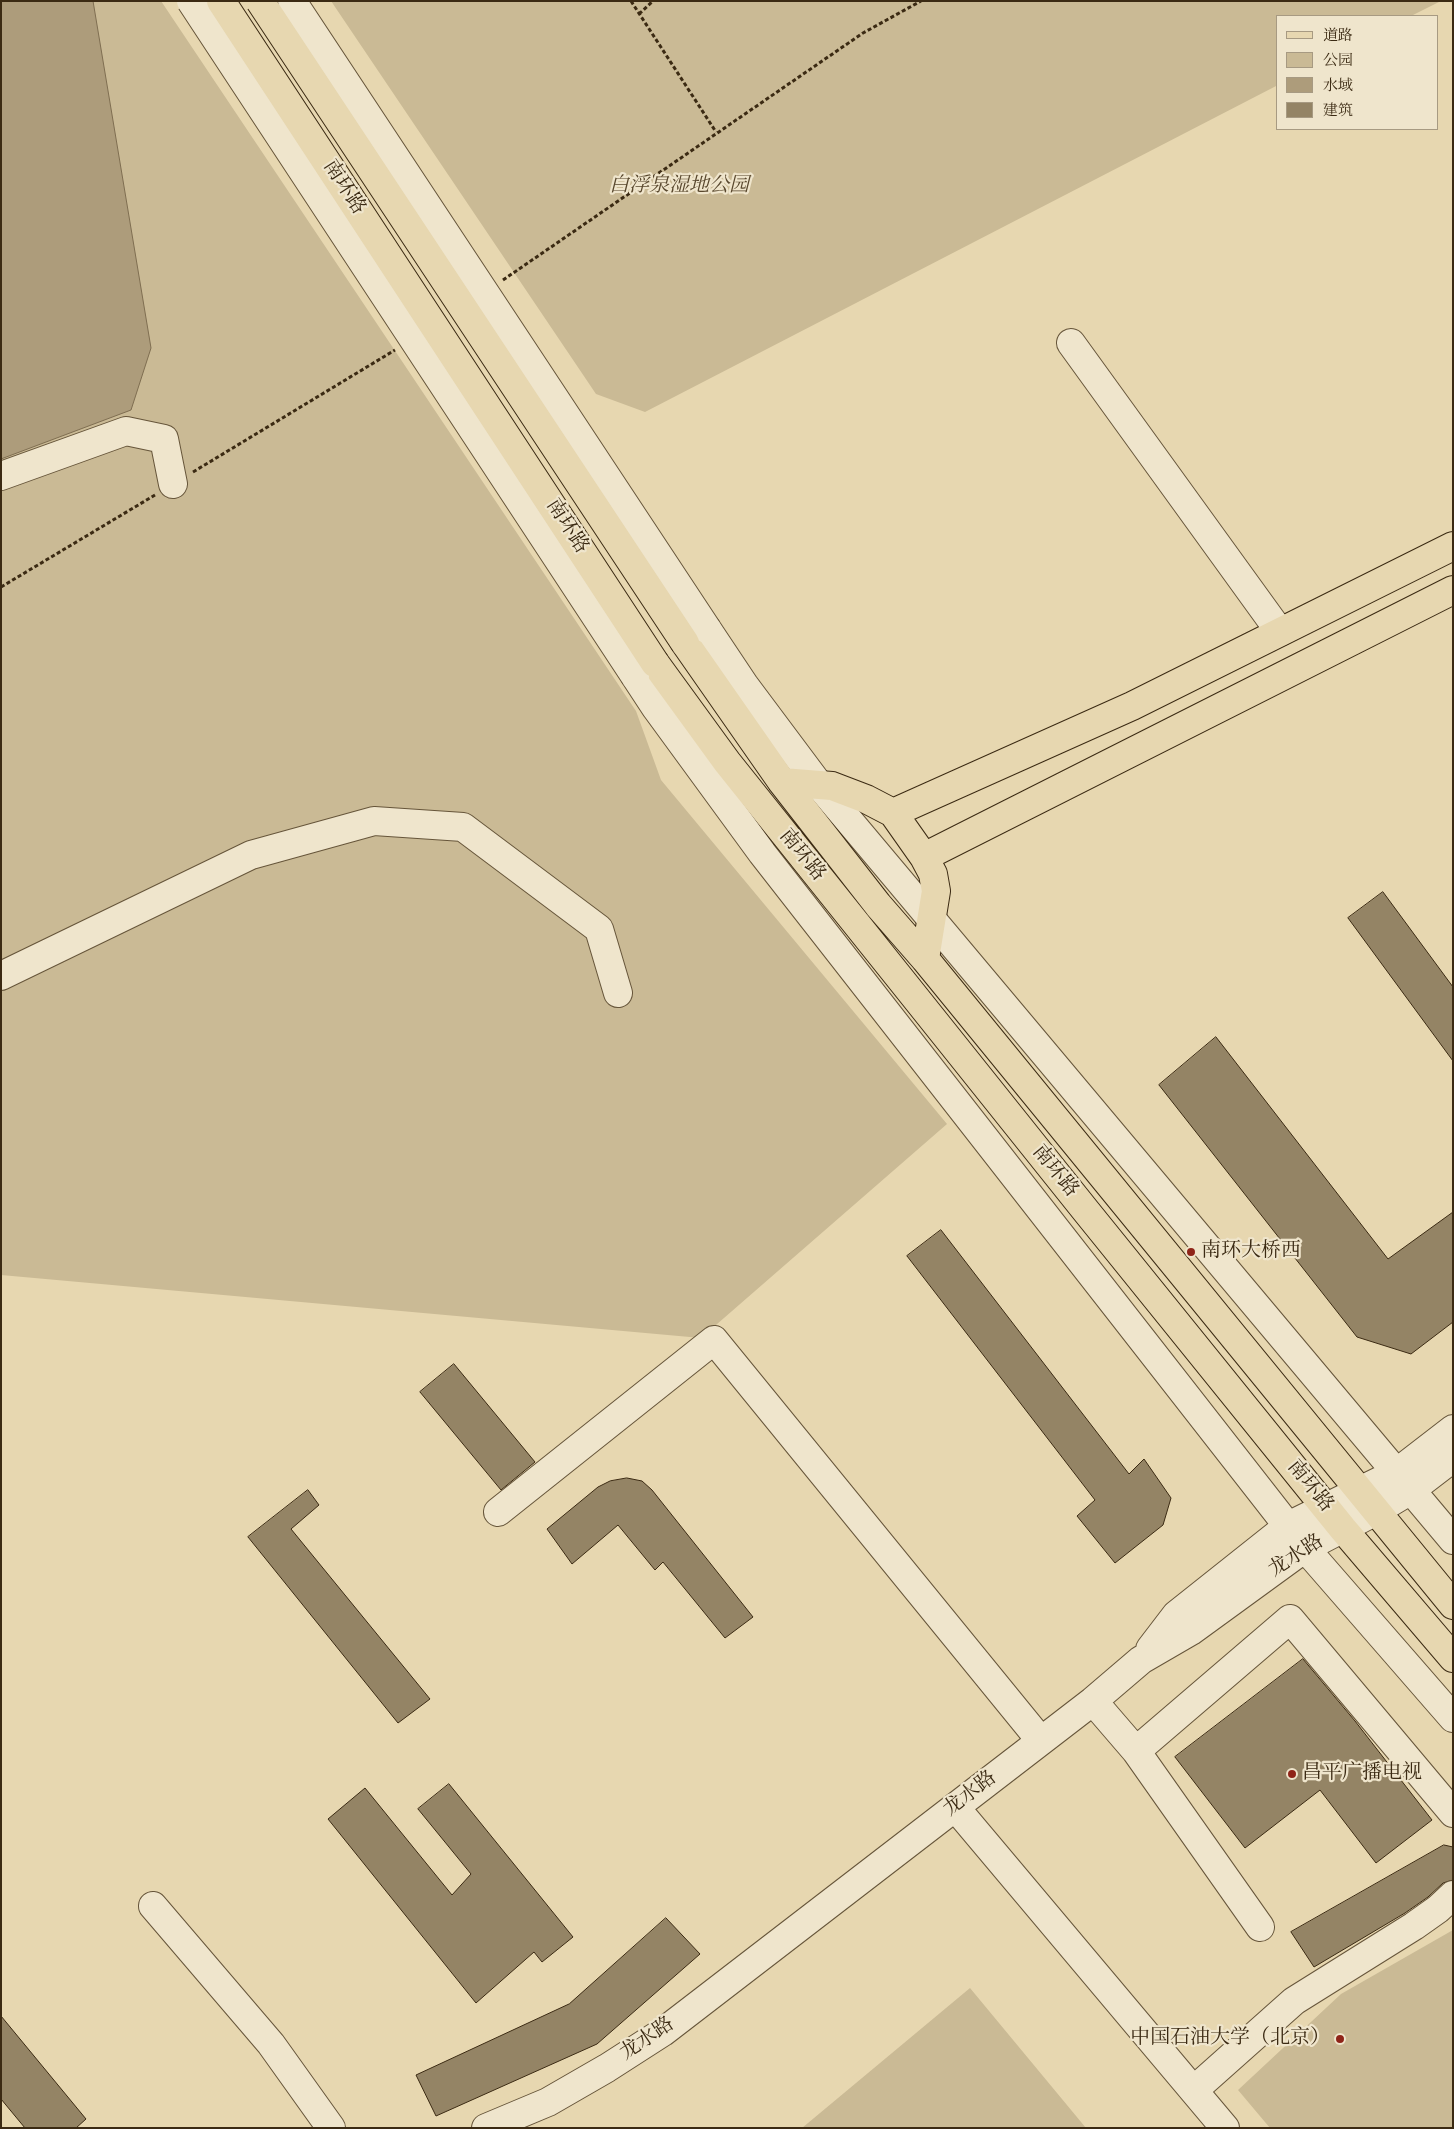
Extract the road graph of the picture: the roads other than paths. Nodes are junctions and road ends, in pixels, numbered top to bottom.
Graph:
1 (191, 1) edge
2 (221, 1) edge
3 (260, 1) edge
4 (292, 1) edge
5 (1072, 343) dead end
6 (1, 476) edge
7 (173, 484) dead end
8 (1453, 546) edge
9 (1453, 590) edge
10 (1280, 632) junction
11 (696, 636) junction
12 (645, 670) junction
13 (782, 782) junction
14 (819, 785) junction
15 (894, 813) junction
16 (924, 857) junction
17 (931, 920) junction
18 (925, 959) junction
19 (1, 976) edge
20 (618, 993) dead end
21 (1453, 1429) edge
22 (1453, 1458) edge
23 (1403, 1482) junction
24 (1359, 1490) junction
25 (1326, 1507) junction
26 (1376, 1511) junction
27 (498, 1512) dead end
28 (1288, 1526) junction
29 (1343, 1529) junction
30 (1453, 1540) edge
31 (1305, 1548) junction
32 (1453, 1605) edge
33 (1453, 1658) edge
34 (1141, 1660) junction
35 (1093, 1701) junction
36 (1453, 1718) edge
37 (1041, 1741) junction
38 (1136, 1751) junction
39 (955, 1807) junction
40 (1452, 1810) edge
41 (1453, 1895) edge
42 (153, 1906) dead end
43 (1260, 1927) dead end
44 (1194, 2090) junction
45 (331, 2128) edge
46 (486, 2128) edge
47 (1225, 2128) edge

1 - 12 street, bridge
2 - 12 main road, 南环路, bridge
3 - 11 main road, 南环路, bridge
4 - 11 street, bridge
5 - 10 street
6 - 7 street
8 - 10 main road
9 - 16 main road
10 - 15 main road
11 - 13 main road, 南环路
11 - 14 street
12 - 25 main road, 南环路
12 - 28 street
13 - 14 main road
13 - 18 main road, 南环路
14 - 15 main road
14 - 17 street
15 - 16 main road
16 - 17 main road
17 - 18 main road
17 - 23 street
18 - 24 main road, 南环路
19 - 20 street
21 - 23 street, 龙水路
22 - 23 street, 龙水路
23 - 24 street, 龙水路
23 - 26 street, 龙水路
23 - 30 street
24 - 25 street, 龙水路
24 - 26 main road, 南环路
25 - 28 street, 龙水路
25 - 29 main road, 南环路
26 - 29 street, 龙水路
26 - 32 main road, 南环路
27 - 37 street
28 - 31 street
28 - 34 street, 龙水路
29 - 31 street, 龙水路
29 - 33 main road, 南环路
31 - 34 street, 龙水路
31 - 36 street
34 - 35 street, 龙水路
35 - 37 street, 龙水路
35 - 38 street
37 - 39 street, 龙水路
38 - 40 street
38 - 43 street
39 - 44 street
39 - 46 street, 龙水路
41 - 44 street
42 - 45 street
44 - 47 street

